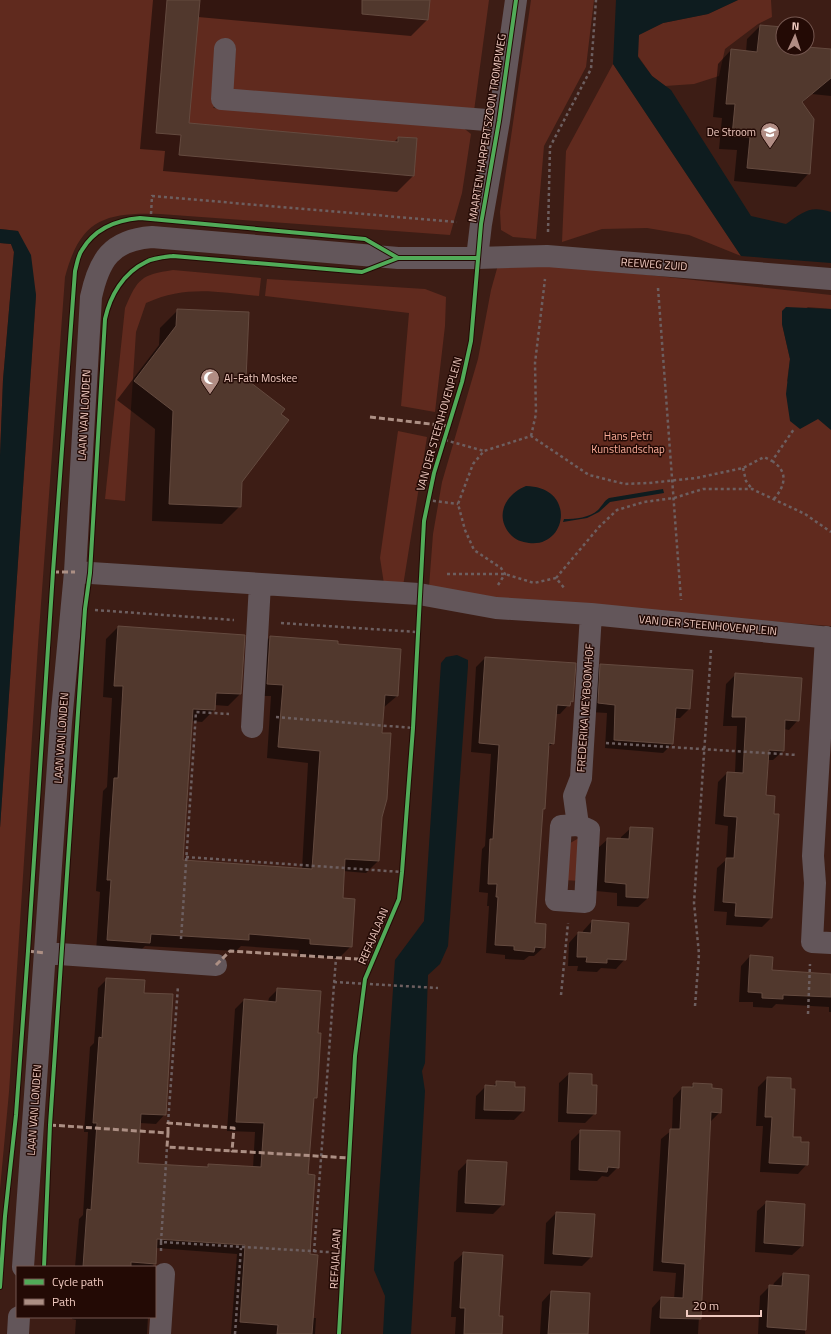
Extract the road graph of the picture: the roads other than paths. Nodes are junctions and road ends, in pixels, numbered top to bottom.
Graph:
1 (516, 0) edge
2 (225, 49) dead end
3 (499, 121) junction
4 (477, 258) junction
5 (831, 279) edge
6 (75, 572) junction
7 (260, 584) junction
8 (591, 614) junction
9 (829, 638) edge
10 (252, 727) dead end
11 (578, 825) junction
12 (815, 889) junction
13 (831, 907) edge
14 (822, 943) edge
15 (45, 953) junction
16 (216, 965) dead end
17 (23, 1266) edge
18 (164, 1274) road end
19 (19, 1318) edge
20 (18, 1334) edge
21 (160, 1334) edge

1 - 3 street, MAARTEN HARPERTSZOON TROMPWEG
2 - 3 street, MAARTEN HARPERTSZOON TROMPWEG
3 - 4 street, MAARTEN HARPERTSZOON TROMPWEG
4 - 5 street, REEWEG ZUID
4 - 6 street, LAAN VAN LONDEN
6 - 7 street, VAN DER STEENHOVENPLEIN
6 - 15 street, LAAN VAN LONDEN
7 - 8 street, VAN DER STEENHOVENPLEIN
7 - 10 street
8 - 9 street, VAN DER STEENHOVENPLEIN
8 - 11 street, FREDERIKA MEYBOOMHOF
9 - 12 street
11 - 11 street
12 - 13 street
12 - 14 street
15 - 16 street
15 - 17 street, LAAN VAN LONDEN
18 - 21 street
19 - 20 street

